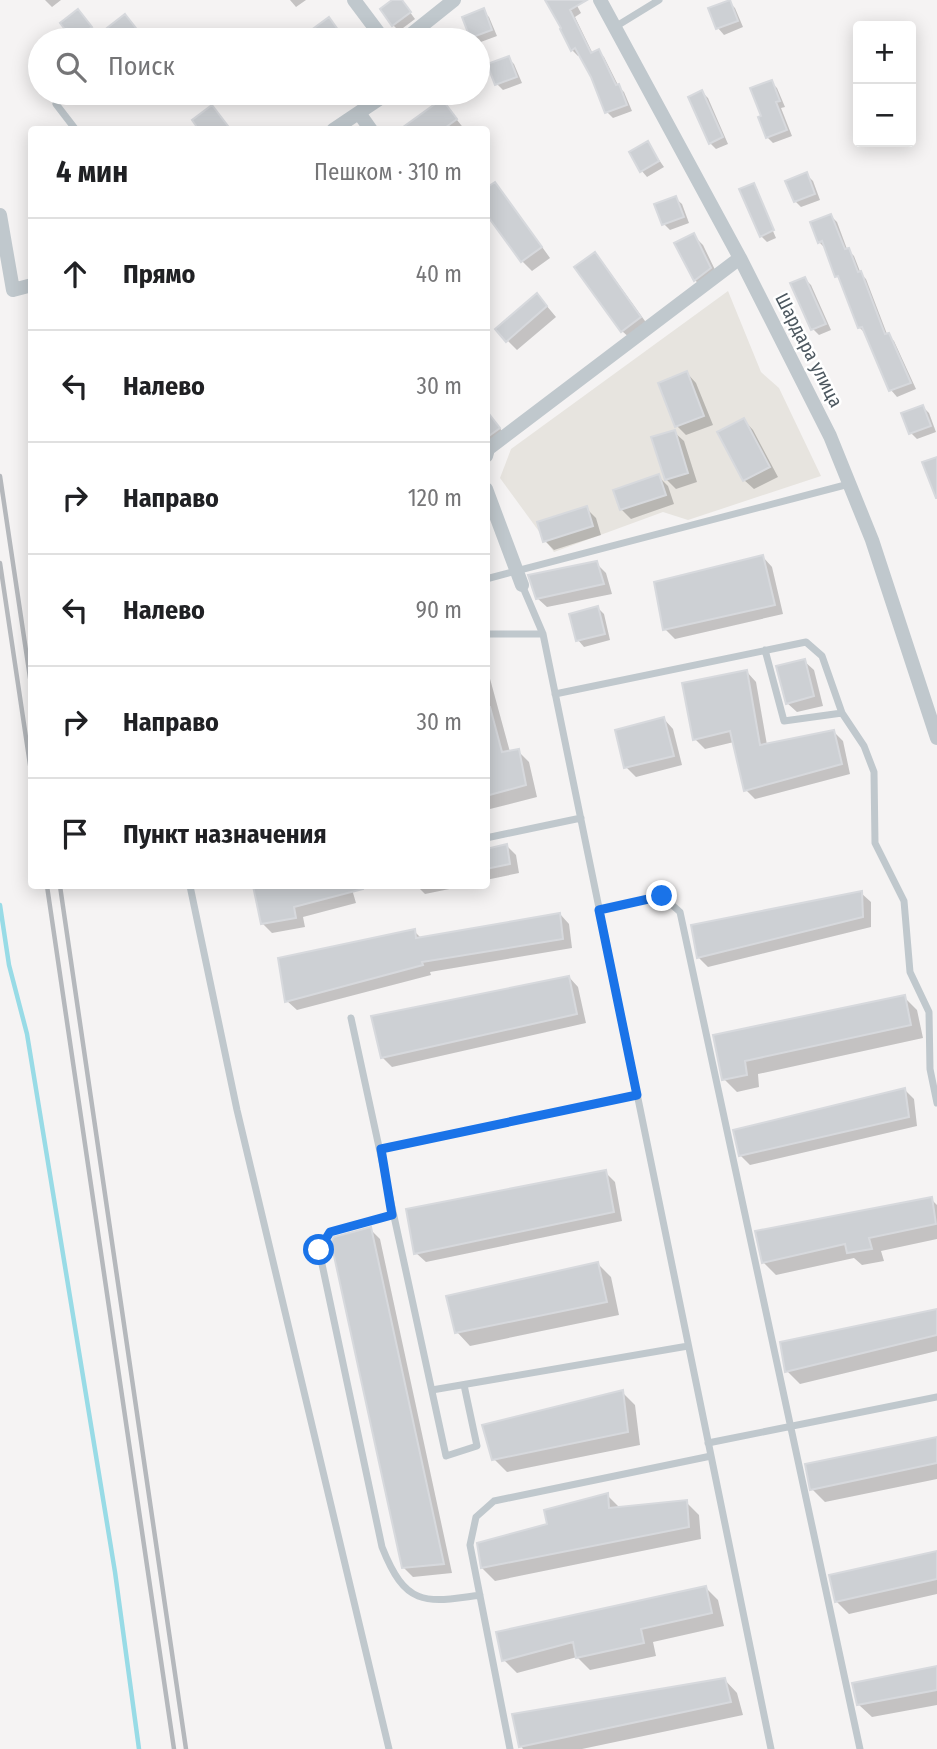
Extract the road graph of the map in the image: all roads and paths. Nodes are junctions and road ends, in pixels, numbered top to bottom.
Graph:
1 (354, 0) edge
2 (454, 0) edge
3 (600, 0) edge
4 (659, 0) edge
5 (614, 27) junction
6 (375, 28) edge
7 (419, 28) edge
8 (56, 105) edge
9 (371, 105) edge
10 (359, 113) junction
11 (73, 126) edge
12 (339, 126) edge
13 (368, 126) edge
14 (0, 215) edge
15 (740, 258) junction
16 (28, 286) edge
17 (490, 447) edge
18 (850, 484) junction
19 (490, 499) edge
20 (517, 570) junction
21 (490, 578) edge
22 (522, 585) joint
23 (490, 634) edge
24 (543, 634) junction
25 (765, 650) junction
26 (555, 694) junction
27 (842, 713) junction
28 (937, 738) edge
29 (581, 818) junction
30 (490, 837) edge
31 (191, 889) edge
32 (599, 910) junction
33 (351, 1018) dead end
34 (637, 1095) junction
35 (937, 1103) edge
36 (381, 1149) junction
37 (392, 1215) junction
38 (688, 1346) junction
39 (464, 1385) junction
40 (432, 1390) junction
41 (937, 1397) edge
42 (790, 1426) junction
43 (708, 1443) junction
44 (711, 1456) junction
45 (480, 1595) junction
46 (389, 1749) edge
47 (510, 1749) edge
48 (771, 1749) edge
49 (860, 1749) edge

1 - 6 street
2 - 7 street
3 - 5 street, Шардара улица
4 - 5 lane
5 - 15 street, Шардара улица
8 - 11 lane
9 - 10 street
10 - 12 street
10 - 13 street
14 - 16 street
15 - 17 street
15 - 18 street, Шардара улица
18 - 20 lane
18 - 28 street, Шардара улица
19 - 20 street
20 - 21 lane
20 - 22 street
22 - 24 lane
23 - 24 lane
24 - 26 lane
25 - 26 lane
25 - 27 lane
25 - 27 lane
26 - 29 lane
27 - 35 lane
29 - 30 lane
29 - 32 lane
31 - 46 lane
32 - 34 lane
32 - 42 lane
33 - 36 lane
34 - 36 lane
34 - 38 lane
36 - 37 lane
37 - 40 lane
37 - 45 lane
38 - 39 lane
38 - 43 lane
39 - 40 lane
39 - 40 lane
41 - 42 lane
42 - 43 lane
42 - 49 lane
43 - 44 lane
44 - 45 lane
44 - 48 lane
45 - 47 lane

